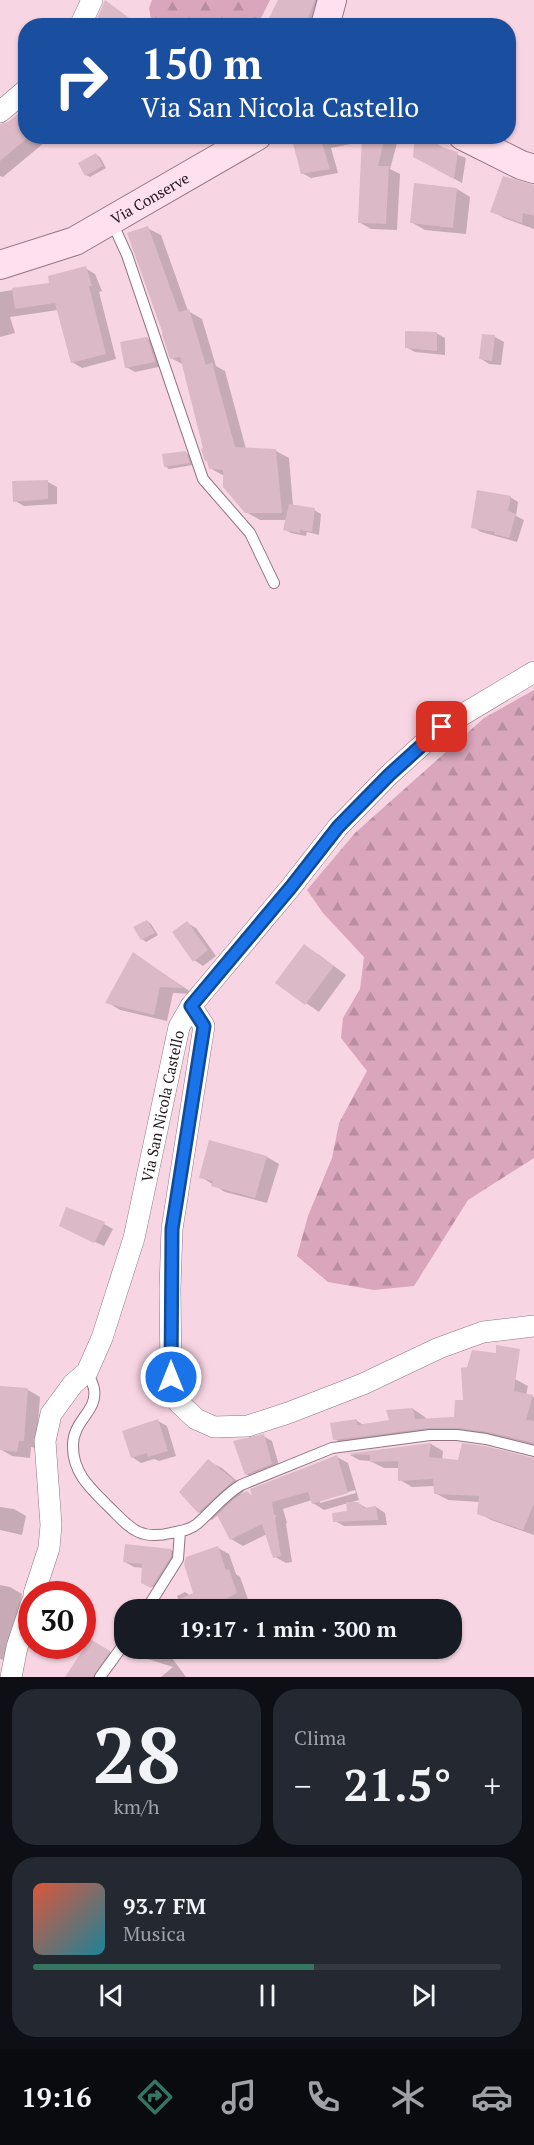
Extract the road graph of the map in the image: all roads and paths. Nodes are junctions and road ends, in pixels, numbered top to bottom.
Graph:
1 (92, 0) edge
2 (332, 0) edge
3 (84, 18) edge
4 (327, 18) edge
5 (18, 97) edge
6 (0, 112) edge
7 (243, 144) edge
8 (479, 144) edge
9 (534, 169) edge
10 (111, 220) junction
11 (0, 266) edge
12 (274, 583) dead end
13 (534, 672) edge
14 (191, 1006) junction
15 (534, 1326) edge
16 (87, 1372) junction
17 (534, 1451) edge
18 (180, 1532) junction
19 (38, 1581) edge
20 (153, 1599) edge
21 (18, 1644) edge
22 (114, 1658) edge
23 (11, 1677) edge
24 (100, 1677) edge

1 - 3 street
2 - 4 street
5 - 6 street
7 - 10 street, Via Conserve
8 - 9 street
10 - 11 street, Via Conserve
10 - 12 lane
13 - 14 street, Via San Nicola Castello
14 - 15 street
14 - 16 street, Via San Nicola Castello
16 - 18 lane
16 - 19 street, Via San Nicola Castello
17 - 18 lane
18 - 20 lane
21 - 23 street
22 - 24 lane

